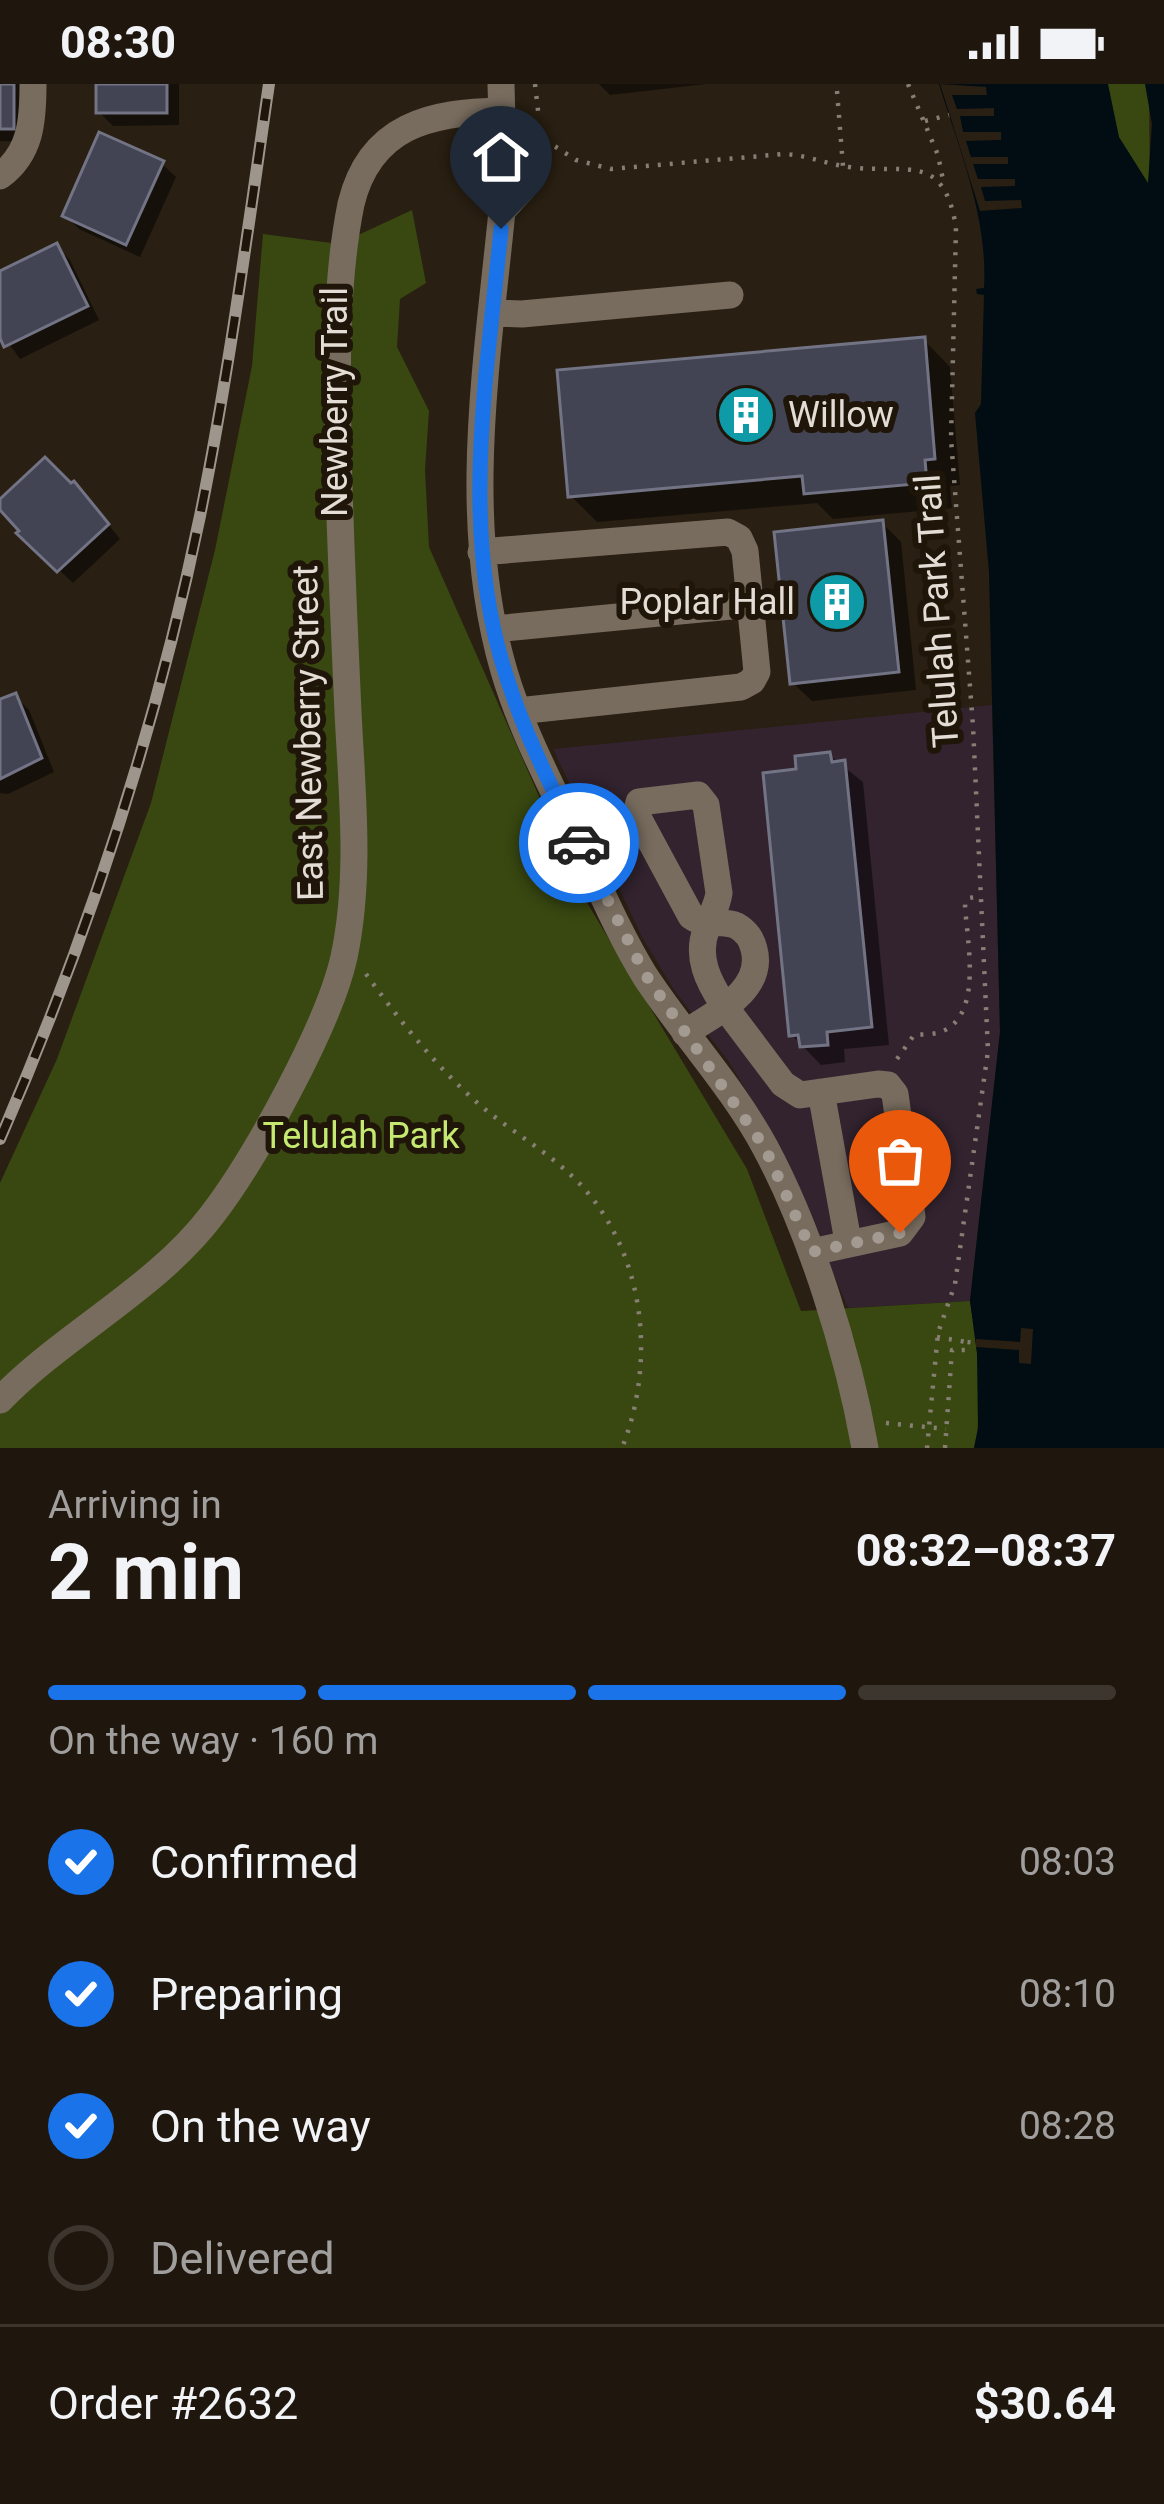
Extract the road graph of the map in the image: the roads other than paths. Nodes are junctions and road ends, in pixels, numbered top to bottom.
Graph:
1 (33, 84) edge
2 (502, 106) edge
3 (0, 176) edge
4 (730, 296) dead end
5 (493, 313) junction
6 (481, 552) junction
7 (752, 604) junction
8 (494, 629) junction
9 (518, 710) junction
10 (709, 924) junction
11 (724, 1006) junction
12 (685, 1033) junction
13 (820, 1092) junction
14 (848, 1241) junction
15 (812, 1252) junction
16 (0, 1400) edge
17 (865, 1448) edge

1 - 3 street
2 - 5 street
2 - 16 street, East Newberry Street
4 - 5 street
5 - 6 street
6 - 7 street
6 - 8 street
7 - 8 street
7 - 9 street
8 - 9 street
9 - 12 street
10 - 10 street
10 - 11 street
10 - 11 street
11 - 12 street
11 - 13 street
12 - 15 street
13 - 14 street
13 - 14 street
14 - 15 street
15 - 17 street

